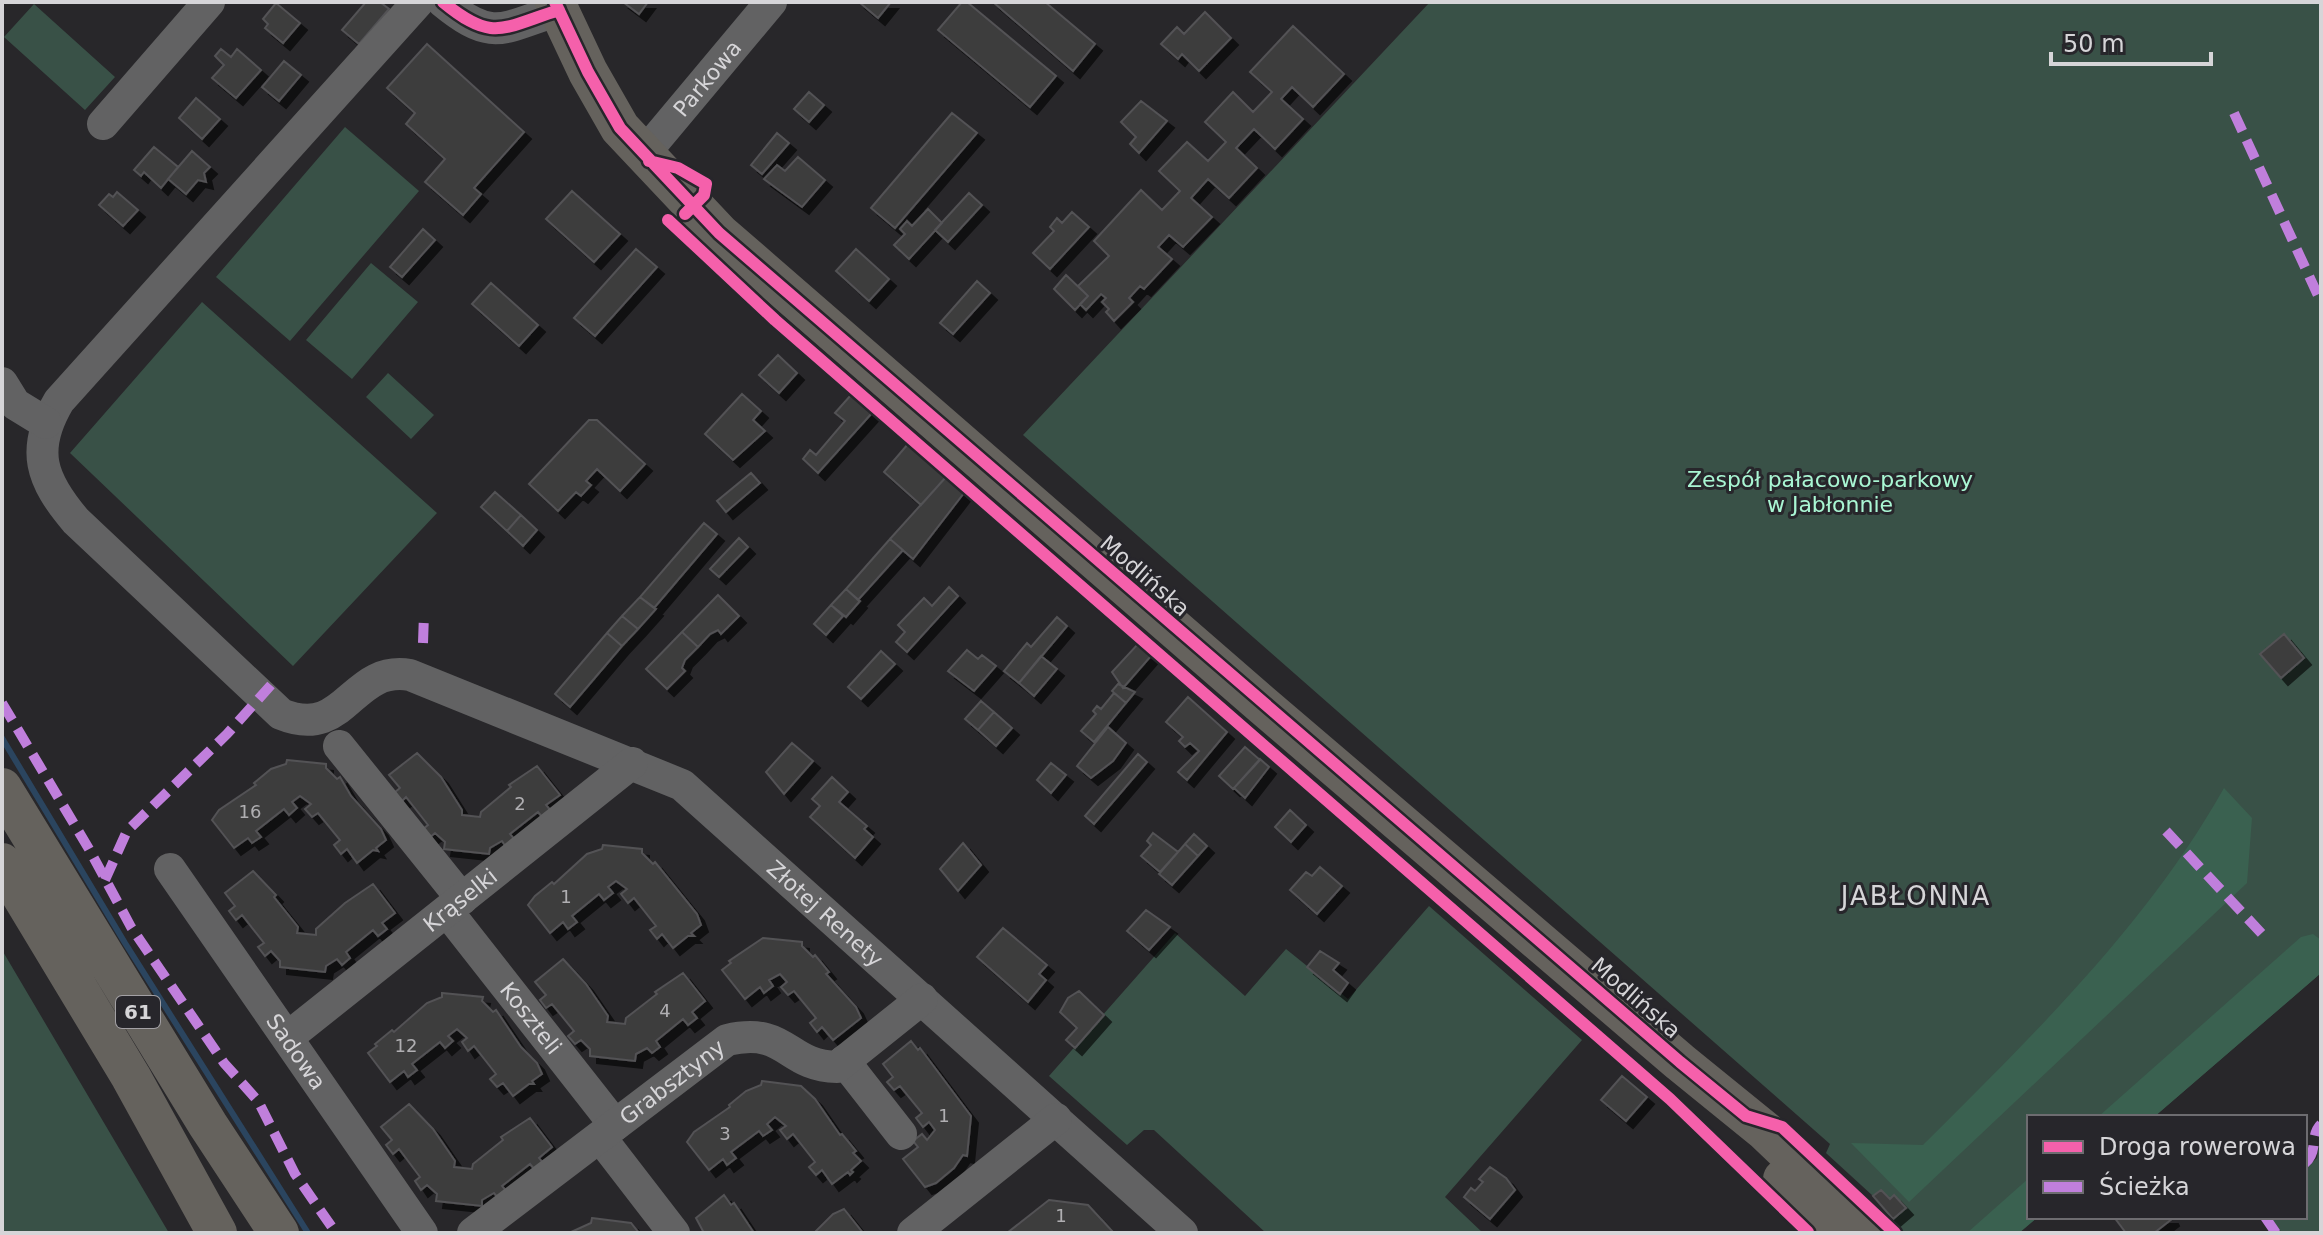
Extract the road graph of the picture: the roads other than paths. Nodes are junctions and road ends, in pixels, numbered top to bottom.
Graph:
1 (209, 2) edge
2 (418, 2) edge
3 (443, 2) edge
4 (771, 2) edge
5 (557, 6) edge
6 (103, 124) dead end
7 (643, 155) junction
8 (2, 383) edge
9 (46, 423) junction
10 (339, 746) dead end
11 (632, 763) junction
12 (2, 788) edge
13 (2, 863) edge
14 (170, 869) dead end
15 (455, 905) junction
16 (922, 999) junction
17 (288, 1037) junction
18 (844, 1061) junction
19 (1680, 1062) junction
20 (1056, 1119) junction
21 (607, 1131) junction
22 (901, 1134) dead end
23 (217, 1233) edge
24 (279, 1233) edge
25 (422, 1233) edge
26 (473, 1233) edge
27 (674, 1233) edge
28 (913, 1233) edge
29 (1182, 1233) edge
30 (1831, 1233) edge
31 (1872, 1233) edge

1 - 6 street
2 - 9 street
3 - 5 street
4 - 7 street, Parkowa
5 - 7 main road, Modlińska
7 - 19 main road, Modlińska
8 - 9 street
9 - 11 street, Złotej Renety
10 - 15 street, Koszteli
11 - 15 street, Krąselki
11 - 16 street, Złotej Renety
12 - 24 main road, 61
13 - 23 main road, 61
14 - 17 street, Sadowa
15 - 17 street, Krąselki
15 - 21 street, Koszteli
16 - 18 street
16 - 20 street, Złotej Renety
17 - 25 street, Sadowa
18 - 21 street, Grabsztyny
18 - 22 street
19 - 30 main road, Modlińska
19 - 31 main road, Modlińska
20 - 28 street
20 - 29 street, Złotej Renety
21 - 26 street, Grabsztyny
21 - 27 street, Koszteli

